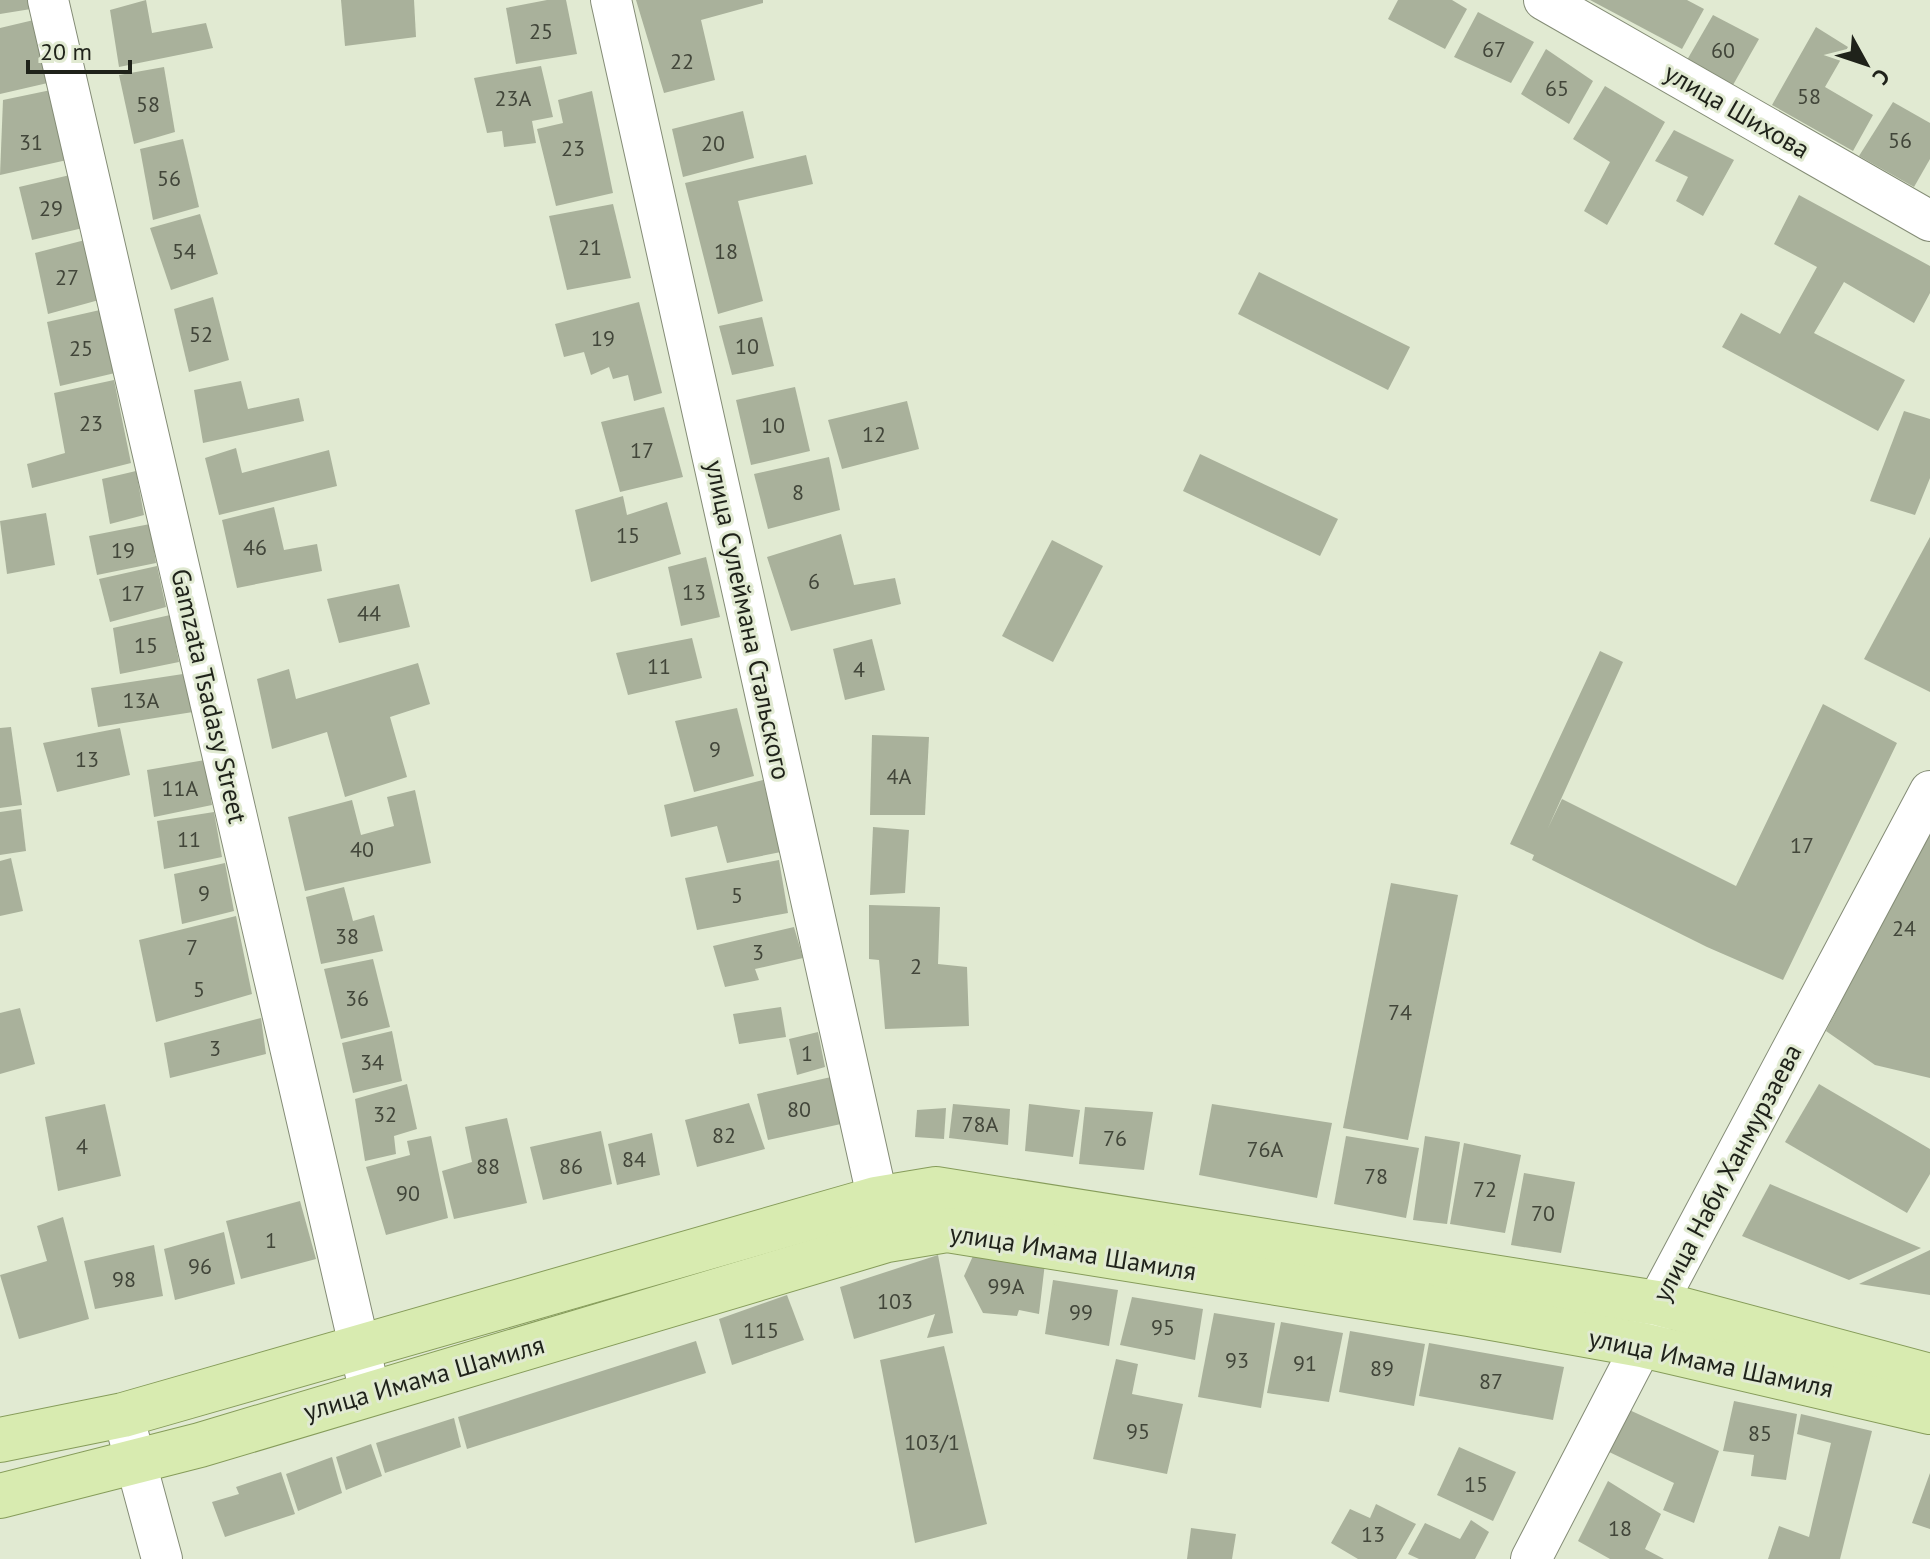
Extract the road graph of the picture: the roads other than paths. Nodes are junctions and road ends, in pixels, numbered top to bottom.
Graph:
1 (48, 0) edge
2 (611, 0) edge
3 (1544, 0) edge
4 (1930, 221) edge
5 (1930, 791) edge
6 (882, 1219) junction
7 (1657, 1303) junction
8 (1642, 1345) junction
9 (1930, 1376) edge
10 (370, 1393) junction
11 (1930, 1412) edge
12 (123, 1415) junction
13 (0, 1440) edge
14 (136, 1463) junction
15 (0, 1496) edge
16 (162, 1559) edge
17 (1531, 1559) edge

1 - 10 street, Gamzata Tsadasy Street
2 - 6 street, улица Сулеймана Стальского
3 - 4 street, улица Шихова
5 - 7 street, улица Наби Ханмурзаева
6 - 7 main road, улица Имама Шамиля
6 - 8 main road, улица Имама Шамиля
6 - 10 main road, улица Имама Шамиля
6 - 12 main road, улица Имама Шамиля
7 - 8 street, улица Наби Ханмурзаева
7 - 9 main road, улица Имама Шамиля
8 - 11 main road, улица Имама Шамиля
8 - 17 street, улица Наби Ханмурзаева
10 - 14 main road, улица Имама Шамиля
12 - 13 main road, улица Имама Шамиля
12 - 14 street
14 - 15 main road, улица Имама Шамиля
14 - 16 street

